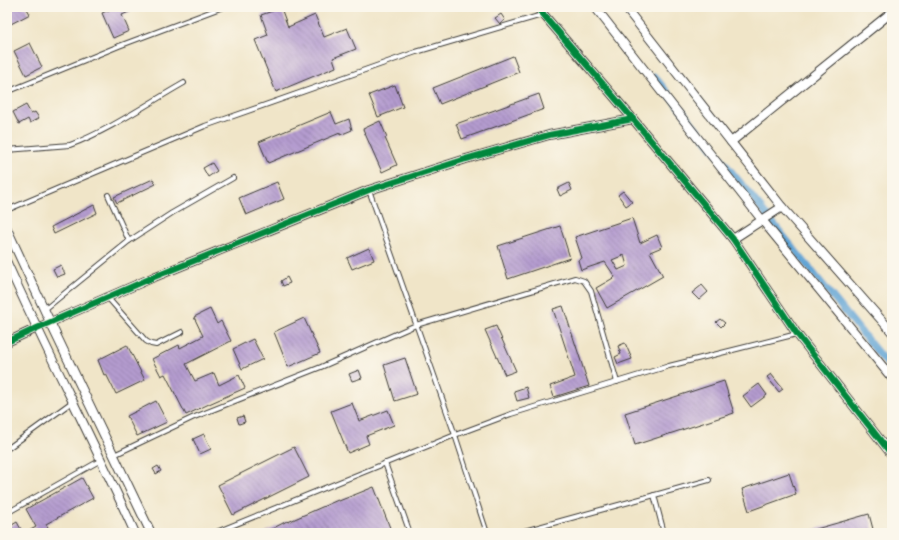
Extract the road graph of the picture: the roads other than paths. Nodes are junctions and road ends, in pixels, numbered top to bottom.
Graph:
1 (223, 7) edge
2 (537, 7) edge
3 (595, 7) edge
4 (625, 7) edge
5 (892, 12) edge
6 (542, 15) junction
7 (184, 83) dead end
8 (7, 92) edge
9 (633, 119) junction
10 (731, 142) junction
11 (7, 150) edge
12 (233, 178) dead end
13 (369, 190) junction
14 (108, 195) dead end
15 (782, 207) junction
16 (7, 210) edge
17 (762, 220) junction
18 (7, 229) edge
19 (733, 239) junction
20 (129, 241) junction
21 (7, 263) edge
22 (108, 297) junction
23 (44, 310) junction
24 (50, 322) junction
25 (416, 325) junction
26 (36, 328) junction
27 (182, 332) dead end
28 (892, 332) edge
29 (797, 334) junction
30 (7, 342) edge
31 (892, 378) edge
32 (617, 382) junction
33 (72, 402) junction
34 (455, 435) junction
35 (7, 449) edge
36 (113, 455) junction
37 (892, 455) edge
38 (101, 460) junction
39 (385, 463) junction
40 (709, 480) dead end
41 (654, 495) junction
42 (7, 513) edge
43 (135, 533) edge
44 (151, 533) edge
45 (214, 533) edge
46 (410, 533) edge
47 (487, 533) edge
48 (517, 533) edge
49 (664, 533) edge

1 - 8 lane
2 - 6 street
3 - 17 street
4 - 10 street
5 - 10 street
6 - 9 street
6 - 16 lane
7 - 11 lane
9 - 13 street
9 - 19 street
10 - 15 street
12 - 20 lane
13 - 22 street
13 - 25 lane
14 - 20 lane
15 - 17 street
15 - 28 street
17 - 19 street
17 - 31 street
18 - 23 street
19 - 29 street
20 - 23 lane
21 - 26 street
22 - 24 street
22 - 27 lane
23 - 24 street
24 - 26 street
24 - 36 street
25 - 32 lane
25 - 34 lane
25 - 36 lane
26 - 30 street
26 - 33 street
29 - 32 lane
29 - 37 street
32 - 34 lane
33 - 35 lane
33 - 38 street
34 - 39 lane
34 - 47 lane
36 - 38 street
36 - 44 street
38 - 42 lane
38 - 43 street
39 - 45 lane
39 - 46 lane
40 - 41 lane
41 - 48 lane
41 - 49 lane

